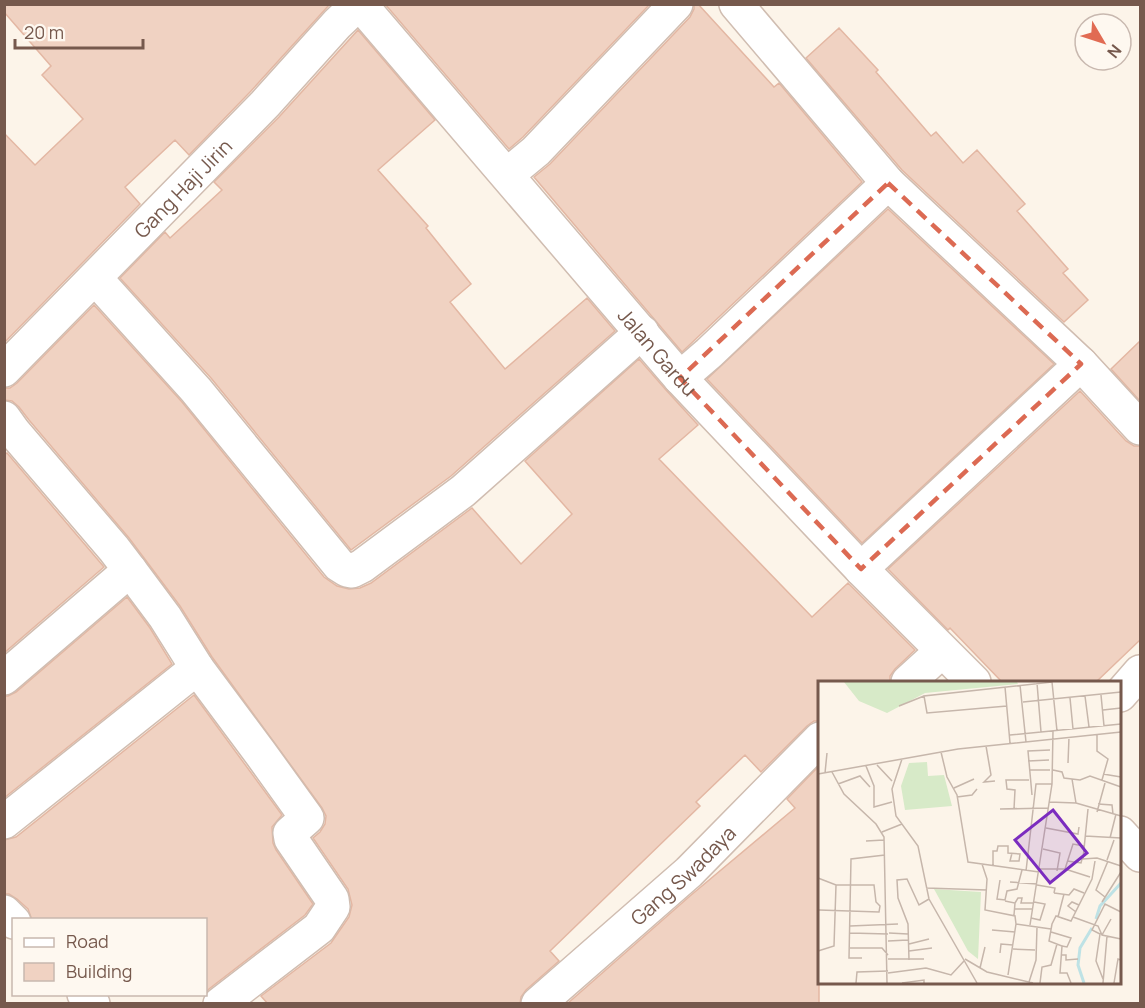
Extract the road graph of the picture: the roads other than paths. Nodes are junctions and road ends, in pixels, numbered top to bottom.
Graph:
1 (359, 4) edge
2 (676, 4) edge
3 (736, 4) edge
4 (507, 175) junction
5 (888, 183) junction
6 (95, 278) junction
7 (642, 332) junction
8 (1081, 364) junction
9 (4, 370) edge
10 (680, 378) junction
11 (1140, 428) edge
12 (8, 430) edge
13 (861, 569) junction
14 (130, 570) junction
15 (942, 651) junction
16 (197, 668) junction
17 (1140, 672) edge
18 (4, 678) edge
19 (909, 681) edge
20 (973, 681) edge
21 (1121, 693) edge
22 (818, 740) edge
23 (4, 822) edge
24 (1121, 835) edge
25 (1140, 855) edge
26 (220, 1004) edge
27 (538, 1004) edge

1 - 4 street, Jalan Gardu
1 - 6 street, Gang Haji Jirin
2 - 4 street
3 - 5 street
4 - 7 street, Jalan Gardu
5 - 8 street
5 - 10 street
6 - 7 street
6 - 9 street, Gang Haji Jirin
7 - 10 street, Jalan Gardu
8 - 11 street
8 - 13 street
10 - 13 street, Jalan Gardu
12 - 14 street
13 - 15 street, Jalan Gardu
14 - 16 street
14 - 18 street
15 - 19 street
15 - 20 street, Jalan Gardu
16 - 23 street
16 - 26 street
17 - 21 street
22 - 27 street, Gang Swadaya
24 - 25 street

